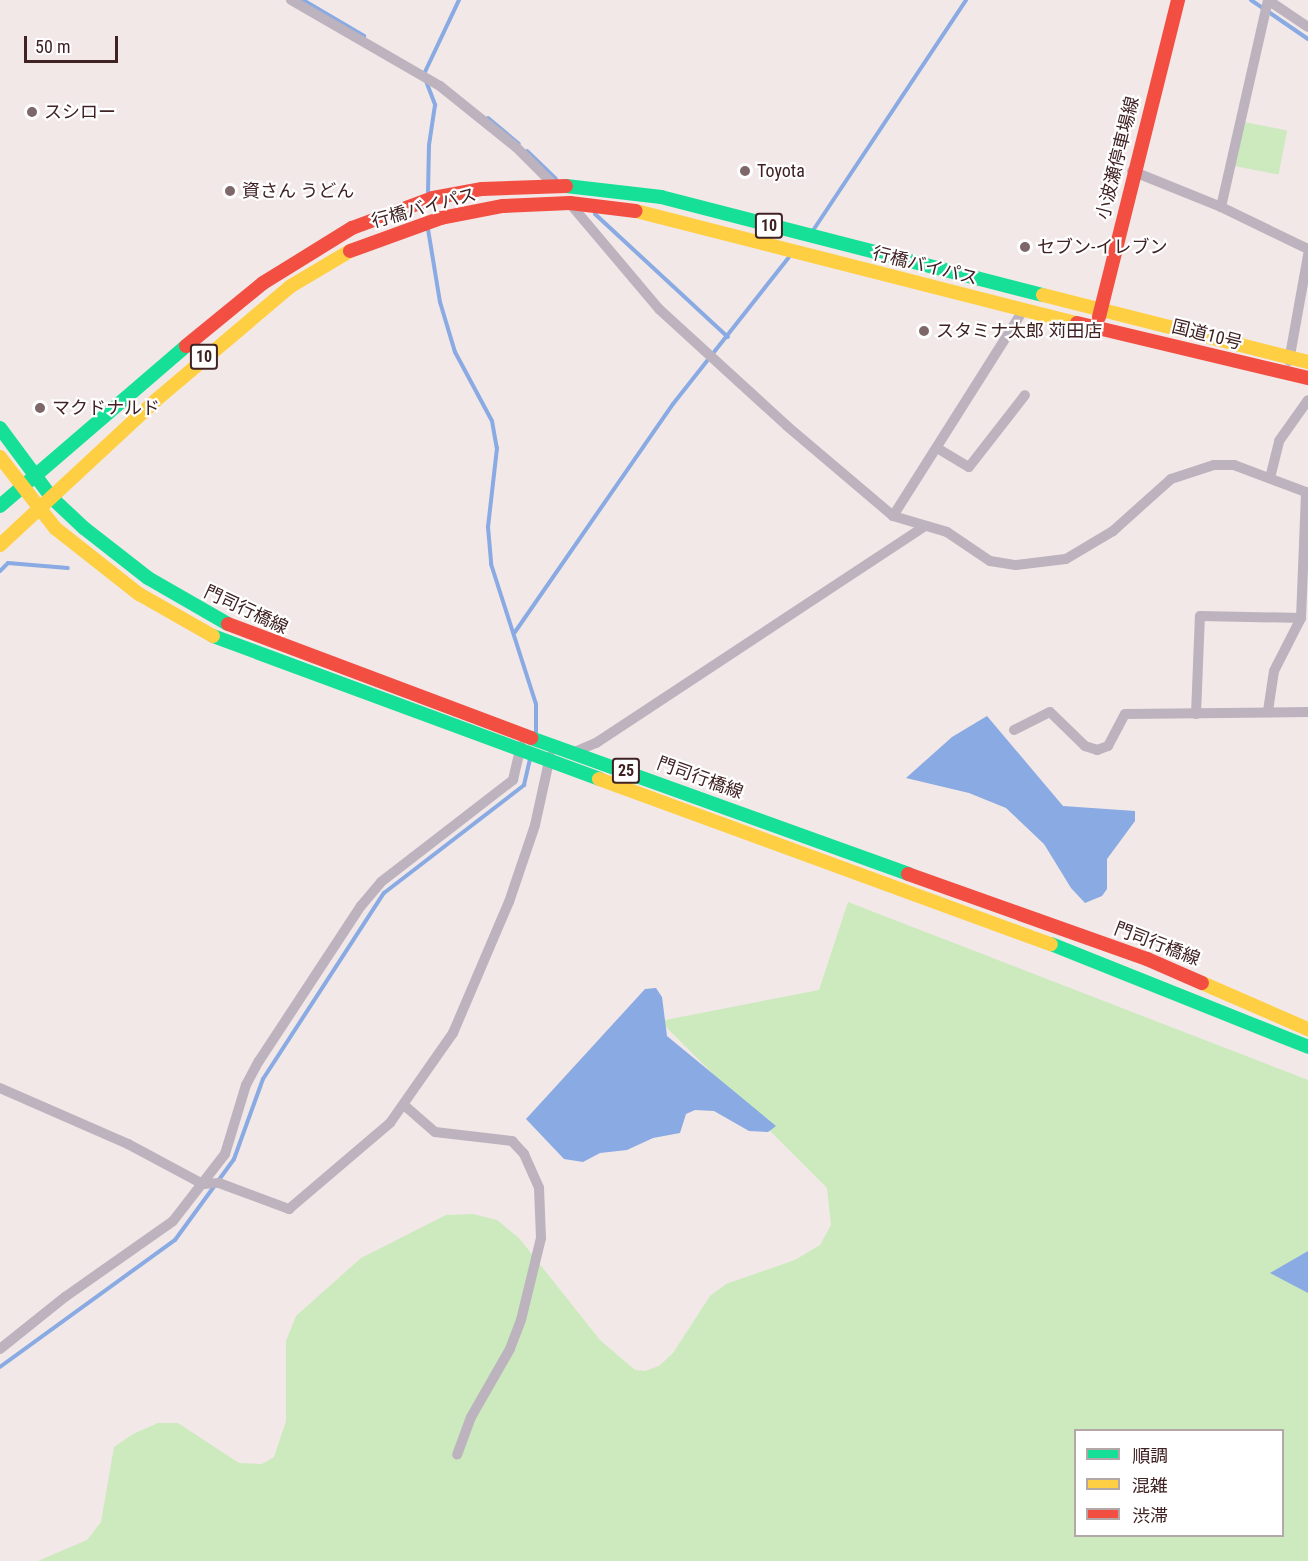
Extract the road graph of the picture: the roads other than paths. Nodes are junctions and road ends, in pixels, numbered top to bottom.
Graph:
1 (291, 0) edge
2 (1178, 0) edge
3 (1308, 27) edge
4 (1132, 171) junction
5 (554, 185) junction
6 (570, 204) junction
7 (1221, 207) junction
8 (1308, 249) edge
9 (1308, 255) edge
10 (1101, 308) junction
11 (1023, 310) junction
12 (1097, 327) junction
13 (1290, 358) junction
14 (1308, 362) edge
15 (1287, 373) junction
16 (1308, 378) edge
17 (1025, 395) dead end
18 (1308, 400) edge
19 (0, 428) edge
20 (937, 448) junction
21 (0, 457) edge
22 (34, 475) junction
23 (1270, 478) junction
24 (21, 485) junction
25 (1307, 492) edge
26 (52, 498) junction
27 (0, 506) edge
28 (38, 510) junction
29 (893, 516) junction
30 (925, 526) junction
31 (0, 545) edge
32 (1301, 618) junction
33 (1268, 711) junction
34 (1308, 712) edge
35 (1196, 714) junction
36 (1014, 730) dead end
37 (522, 734) junction
38 (552, 746) junction
39 (520, 751) junction
40 (574, 752) junction
41 (548, 763) junction
42 (1308, 1029) edge
43 (1308, 1047) edge
44 (0, 1088) edge
45 (404, 1105) junction
46 (203, 1184) junction
47 (0, 1348) edge
48 (458, 1455) dead end

1 - 5 street
2 - 4 main road, 小波瀬停車場線
3 - 7 street
4 - 7 street
4 - 10 main road, 小波瀬停車場線
5 - 6 street
5 - 10 main road, 行橋バイパス / 10
5 - 22 main road, 行橋バイパス / 10
6 - 11 main road, 行橋バイパス / 10
6 - 26 main road, 行橋バイパス / 10
6 - 29 street
7 - 8 street
9 - 13 street
10 - 12 main road, 小波瀬停車場線
10 - 13 main road, 国道10号 / 10
11 - 12 main road, 行橋バイパス / 10
11 - 20 street
12 - 15 main road, 国道10号 / 10
13 - 14 main road, 国道10号 / 10
13 - 15 street
15 - 16 main road, 国道10号 / 10
17 - 20 street
18 - 23 street
19 - 22 main road, 門司行橋線 / 25
20 - 29 street
21 - 24 main road, 門司行橋線 / 25
22 - 24 main road, 行橋バイパス / 10
22 - 26 main road, 門司行橋線 / 25
23 - 25 street
23 - 30 street
24 - 27 main road, 行橋バイパス / 10
24 - 28 main road, 門司行橋線 / 25
25 - 32 street
26 - 28 main road, 行橋バイパス / 10
26 - 37 main road, 門司行橋線 / 25
28 - 31 main road, 行橋バイパス / 10
28 - 39 main road, 門司行橋線 / 25
29 - 30 street
30 - 40 street
32 - 33 street
32 - 35 street
33 - 34 street
33 - 35 street
35 - 36 street
37 - 38 main road, 門司行橋線 / 25
37 - 39 street
38 - 40 main road, 門司行橋線 / 25
38 - 41 street
39 - 41 main road, 門司行橋線 / 25
39 - 46 street
40 - 41 street
40 - 42 main road, 門司行橋線 / 25
41 - 43 main road, 門司行橋線 / 25
41 - 45 street
44 - 46 street
45 - 46 street
45 - 48 street
46 - 47 street

